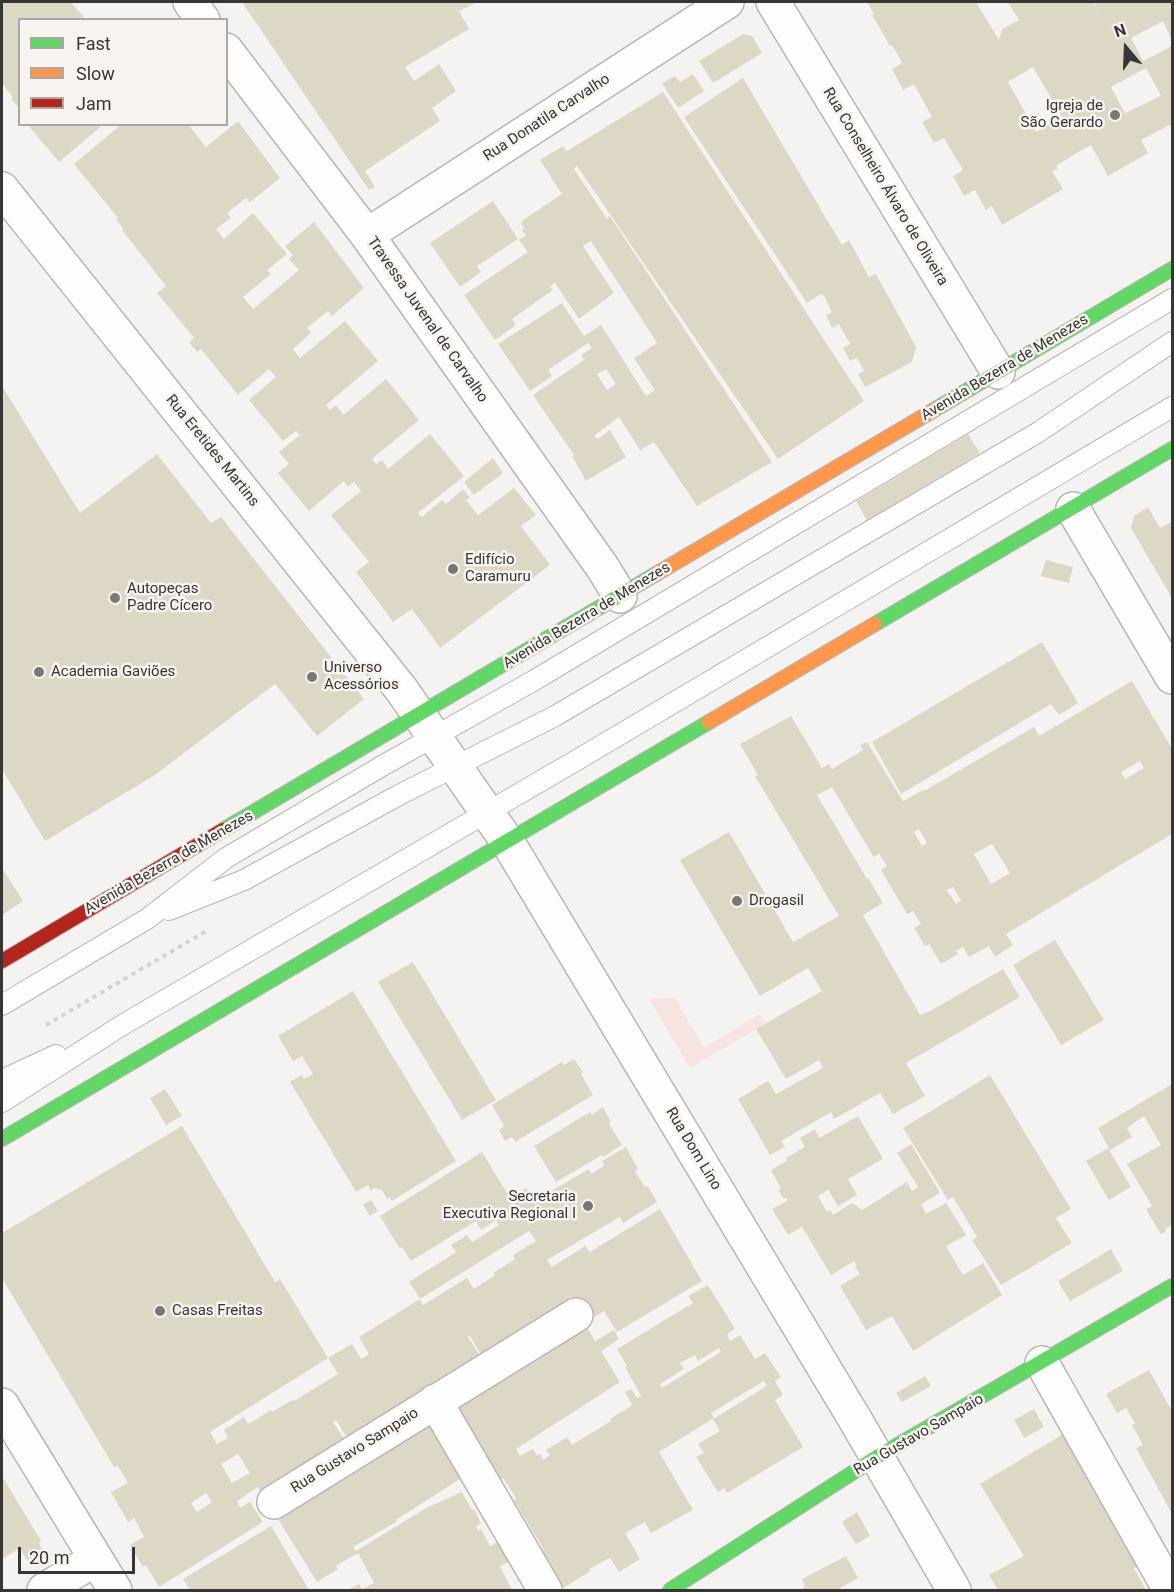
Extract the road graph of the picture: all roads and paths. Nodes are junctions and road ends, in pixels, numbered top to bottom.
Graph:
1 (190, 2) edge
2 (728, 2) edge
3 (773, 2) edge
4 (202, 18) edge
5 (228, 53) edge
6 (2, 189) edge
7 (367, 235) junction
8 (1173, 269) edge
9 (1173, 299) edge
10 (1173, 342) edge
11 (998, 372) junction
12 (1173, 407) edge
13 (1173, 449) edge
14 (1073, 508) junction
15 (620, 596) junction
16 (1173, 677) edge
17 (427, 726) junction
18 (455, 766) junction
19 (486, 812) junction
20 (507, 841) junction
21 (147, 919) junction
22 (2, 961) edge
23 (2, 1005) edge
24 (124, 1024) junction
25 (2, 1080) edge
26 (2, 1102) edge
27 (2, 1139) edge
28 (1173, 1287) edge
29 (576, 1314) dead end
30 (1042, 1363) junction
31 (435, 1401) junction
32 (2, 1405) edge
33 (877, 1457) junction
34 (274, 1502) dead end
35 (96, 1559) junction
36 (44, 1590) edge
37 (115, 1590) edge
38 (545, 1590) edge
39 (670, 1590) edge
40 (954, 1590) edge
41 (1170, 1590) edge

1 - 4 street
2 - 7 street, Rua Donatila Carvalho
3 - 11 street, Rua Conselheiro Álvaro de Oliveira
5 - 7 street, Travessa Juvenal de Carvalho
6 - 17 street, Rua Eretides Martins
7 - 15 street, Travessa Juvenal de Carvalho
8 - 11 main road, Avenida Bezerra de Menezes
9 - 17 lane, Avenida Bezerra de Menezes
10 - 18 lane, Avenida Bezerra de Menezes
11 - 15 main road, Avenida Bezerra de Menezes
12 - 19 lane
13 - 14 main road
14 - 16 street
14 - 20 main road
15 - 17 main road, Avenida Bezerra de Menezes
17 - 18 street, Rua Dom Lino
17 - 21 lane, Avenida Bezerra de Menezes
17 - 22 main road, Avenida Bezerra de Menezes
18 - 19 street, Rua Dom Lino
18 - 21 lane, Avenida Bezerra de Menezes
19 - 20 street, Rua Dom Lino
19 - 24 lane
20 - 27 main road
20 - 33 street, Rua Dom Lino
21 - 23 lane, Avenida Bezerra de Menezes
24 - 25 lane
24 - 26 lane
28 - 30 main road, Rua Gustavo Sampaio
29 - 31 street, Rua Gustavo Sampaio
30 - 33 main road, Rua Gustavo Sampaio
30 - 41 street
31 - 34 street, Rua Gustavo Sampaio
31 - 38 street, Rua Gustavo Sampaio
32 - 35 street
33 - 39 main road, Rua Gustavo Sampaio
33 - 40 street, Rua Dom Lino
35 - 36 street
35 - 37 street

